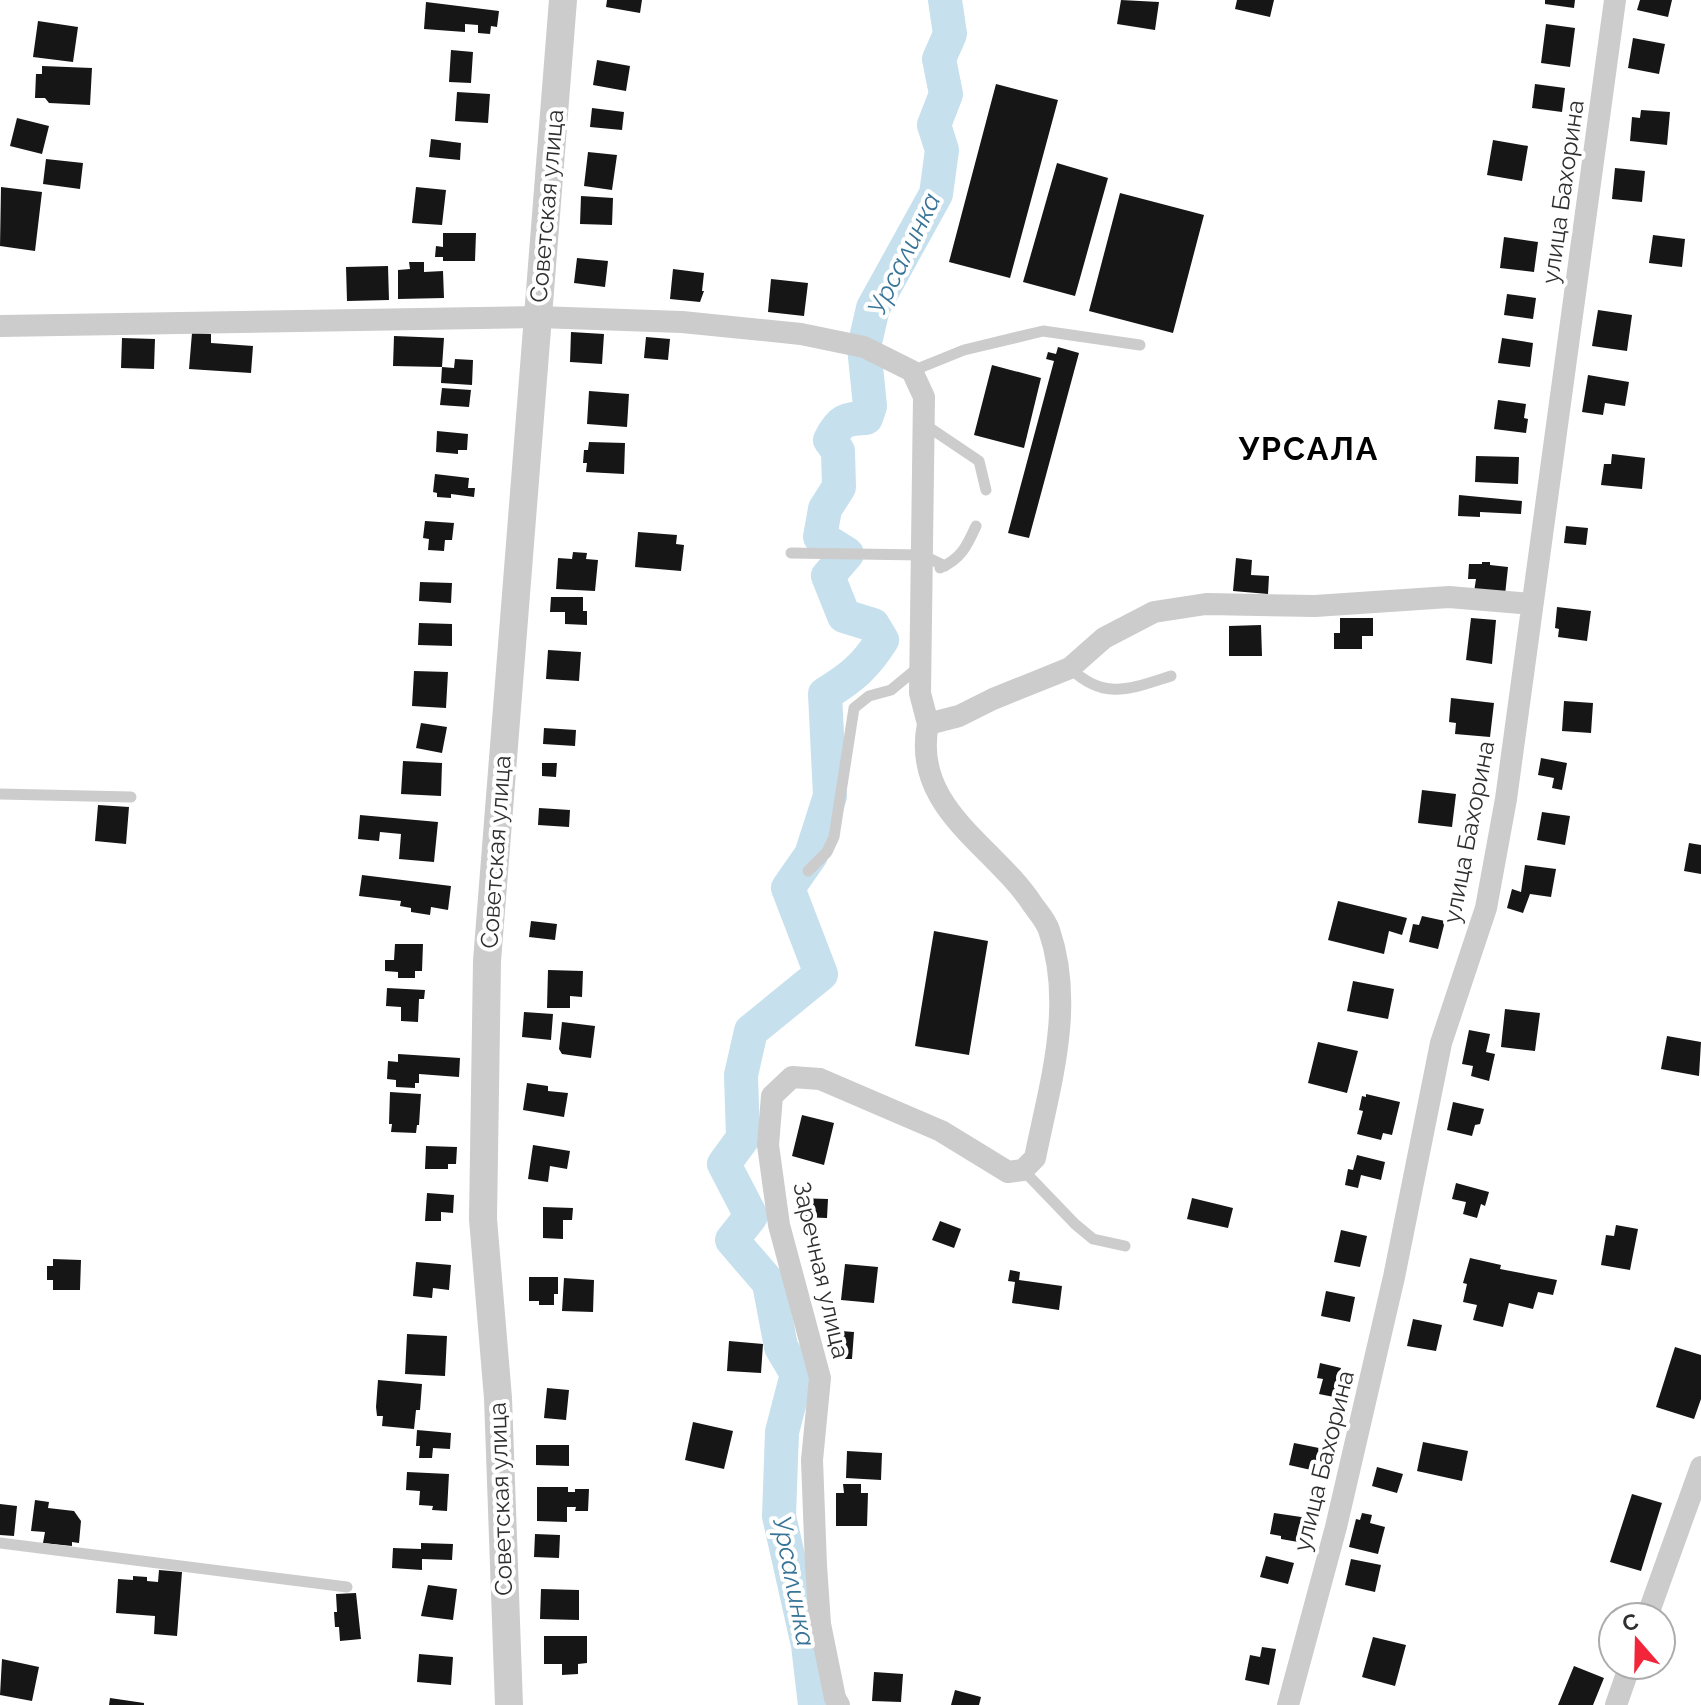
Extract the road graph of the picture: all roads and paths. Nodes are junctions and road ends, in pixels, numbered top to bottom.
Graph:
1 (563, 0) edge
2 (1615, 0) edge
3 (538, 317) junction
4 (0, 326) edge
5 (1140, 345) dead end
6 (912, 371) junction
7 (924, 424) junction
8 (986, 490) dead end
9 (976, 526) dead end
10 (791, 553) dead end
11 (922, 566) junction
12 (945, 566) junction
13 (1532, 604) junction
14 (920, 666) junction
15 (1070, 668) junction
16 (1171, 676) dead end
17 (928, 724) junction
18 (0, 794) edge
19 (131, 797) dead end
20 (808, 871) dead end
21 (1023, 1170) junction
22 (1125, 1246) dead end
23 (1701, 1467) edge
24 (0, 1543) edge
25 (347, 1587) dead end
26 (1653, 1601) edge
27 (1624, 1681) edge
28 (509, 1705) edge
29 (839, 1705) edge
30 (1288, 1705) edge
31 (1616, 1705) edge

1 - 3 street, Советская улица
2 - 13 street, улица Бахорина
3 - 4 street
3 - 6 street
3 - 28 street, Советская улица
5 - 6 lane
6 - 7 street
7 - 8 lane
7 - 11 street
9 - 12 lane
10 - 11 lane
11 - 12 lane
11 - 12 lane
11 - 14 street
13 - 15 street
13 - 30 street, улица Бахорина
14 - 17 street
14 - 20 lane
15 - 16 lane
15 - 17 street
17 - 21 street
18 - 19 lane
21 - 22 lane
21 - 29 street, Заречная улица
23 - 26 street
24 - 25 lane
27 - 31 street

